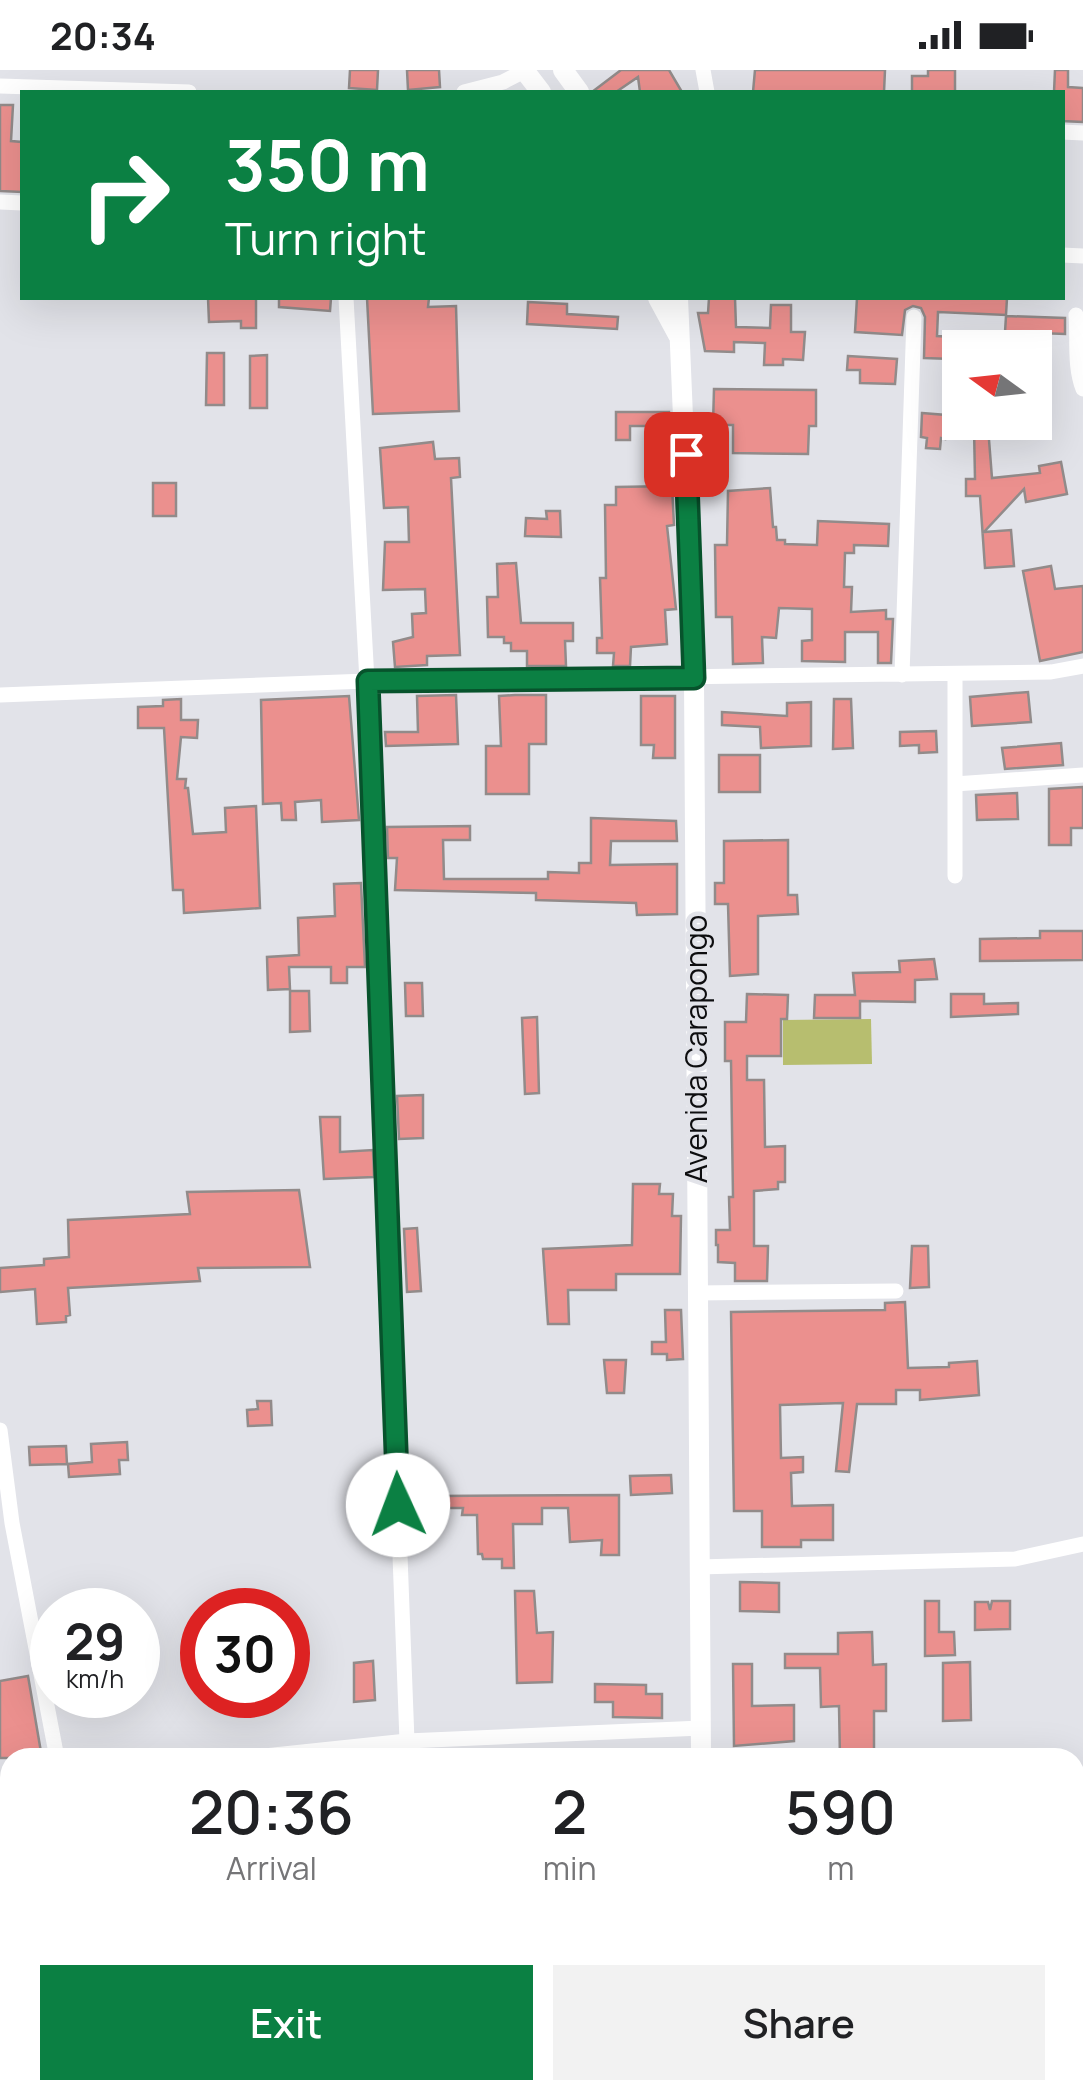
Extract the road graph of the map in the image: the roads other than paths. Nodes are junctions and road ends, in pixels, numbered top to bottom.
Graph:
1 (524, 70) edge
2 (0, 86) edge
3 (85, 90) edge
4 (472, 90) edge
5 (539, 90) edge
6 (346, 300) edge
7 (659, 300) edge
8 (678, 300) edge
9 (1076, 315) dead end
10 (914, 317) dead end
11 (682, 341) junction
12 (1083, 388) edge
13 (1083, 666) edge
14 (955, 674) junction
15 (902, 675) junction
16 (694, 678) junction
17 (368, 681) junction
18 (0, 695) edge
19 (1083, 774) edge
20 (955, 784) junction
21 (955, 876) dead end
22 (896, 1291) dead end
23 (696, 1294) junction
24 (0, 1430) edge
25 (1083, 1544) edge
26 (698, 1567) junction
27 (700, 1728) junction
28 (407, 1741) junction
29 (55, 1748) edge
30 (377, 1748) edge
31 (701, 1748) edge

1 - 4 street
1 - 5 street
2 - 3 street
6 - 17 street
7 - 11 street, Avenida Carapongo
8 - 11 street, Avenida Carapongo
9 - 12 street
10 - 15 street
11 - 16 street, Avenida Carapongo
13 - 14 street
14 - 15 street
14 - 20 street
15 - 16 street
16 - 17 street
16 - 23 street, Avenida Carapongo
17 - 18 street
17 - 28 street
19 - 20 street
20 - 21 street
22 - 23 street
23 - 26 street, Avenida Carapongo
24 - 29 street
25 - 26 street
26 - 27 street, Avenida Carapongo
27 - 28 street
27 - 31 street, Avenida Carapongo
28 - 30 street

